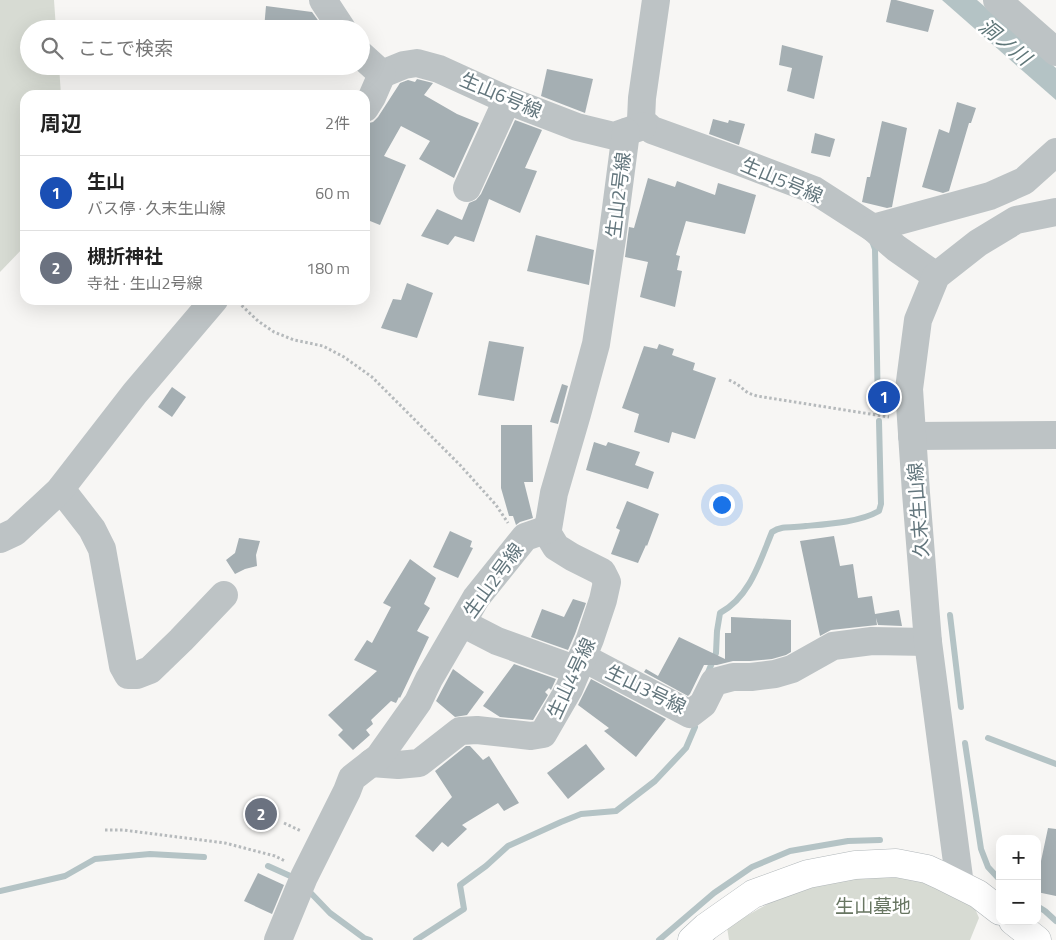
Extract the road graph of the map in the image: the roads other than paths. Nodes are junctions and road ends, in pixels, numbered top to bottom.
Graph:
1 (323, 0) edge
2 (656, 0) edge
3 (997, 0) edge
4 (336, 20) edge
5 (1056, 52) edge
6 (370, 63) edge
7 (382, 74) junction
8 (370, 100) edge
9 (507, 100) junction
10 (636, 128) junction
11 (1056, 152) edge
12 (467, 188) dead end
13 (1056, 212) edge
14 (873, 228) junction
15 (936, 276) junction
16 (210, 305) edge
17 (912, 428) junction
18 (1056, 435) edge
19 (61, 489) junction
20 (545, 530) junction
21 (0, 540) edge
22 (224, 595) dead end
23 (462, 623) junction
24 (928, 642) junction
25 (580, 664) junction
26 (371, 763) junction
27 (960, 885) junction
28 (996, 908) edge
29 (1018, 925) edge
30 (278, 940) edge
31 (692, 940) edge
32 (1037, 940) edge

1 - 4 street
2 - 10 street
3 - 5 street
6 - 7 street
7 - 8 street
7 - 9 street, 生山6号線
9 - 10 street, 生山6号線
9 - 12 street
10 - 14 street, 生山5号線
10 - 20 street, 生山2号線
11 - 14 street
13 - 15 street, 久末生山線
14 - 15 street, 生山5号線
15 - 17 street, 久末生山線
16 - 19 street
17 - 18 street
17 - 24 street, 久末生山線
19 - 21 street
19 - 22 street
20 - 23 street, 生山2号線
20 - 25 street, 生山4号線
23 - 25 street
23 - 26 street, 生山2号線
24 - 25 street, 生山3号線
24 - 27 street, 久末生山線
25 - 26 street, 生山4号線
26 - 30 street, 生山2号線
27 - 28 main road
27 - 31 main road
29 - 32 main road

